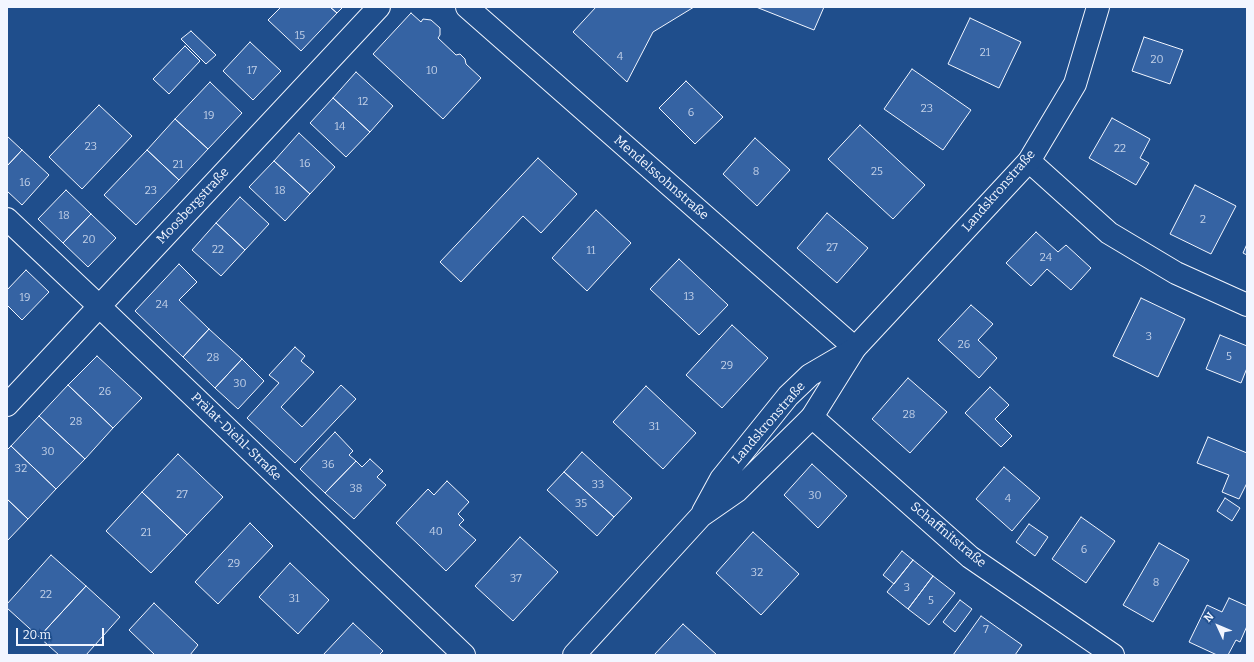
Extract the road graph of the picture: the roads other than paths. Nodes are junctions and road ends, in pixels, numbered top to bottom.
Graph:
1 (379, 7) edge
2 (467, 7) edge
3 (1098, 7) edge
4 (1029, 161) junction
5 (7, 219) edge
6 (1247, 305) edge
7 (99, 306) junction
8 (855, 348) junction
9 (7, 405) edge
10 (812, 417) junction
11 (701, 516) junction
12 (464, 655) edge
13 (574, 655) edge
14 (1113, 655) edge

1 - 7 street, Moosbergstraße
2 - 8 street, Mendelssohnstraße
3 - 4 street, Landskronstraße
4 - 6 street
4 - 8 street, Landskronstraße
5 - 7 street, Prälat-Diehl-Straße
7 - 9 street, Moosbergstraße
7 - 12 street, Prälat-Diehl-Straße
8 - 10 street, Landskronstraße
8 - 11 street, Landskronstraße
10 - 11 street, Landskronstraße
10 - 14 street, Schaffnitstraße
11 - 13 street, Landskronstraße

